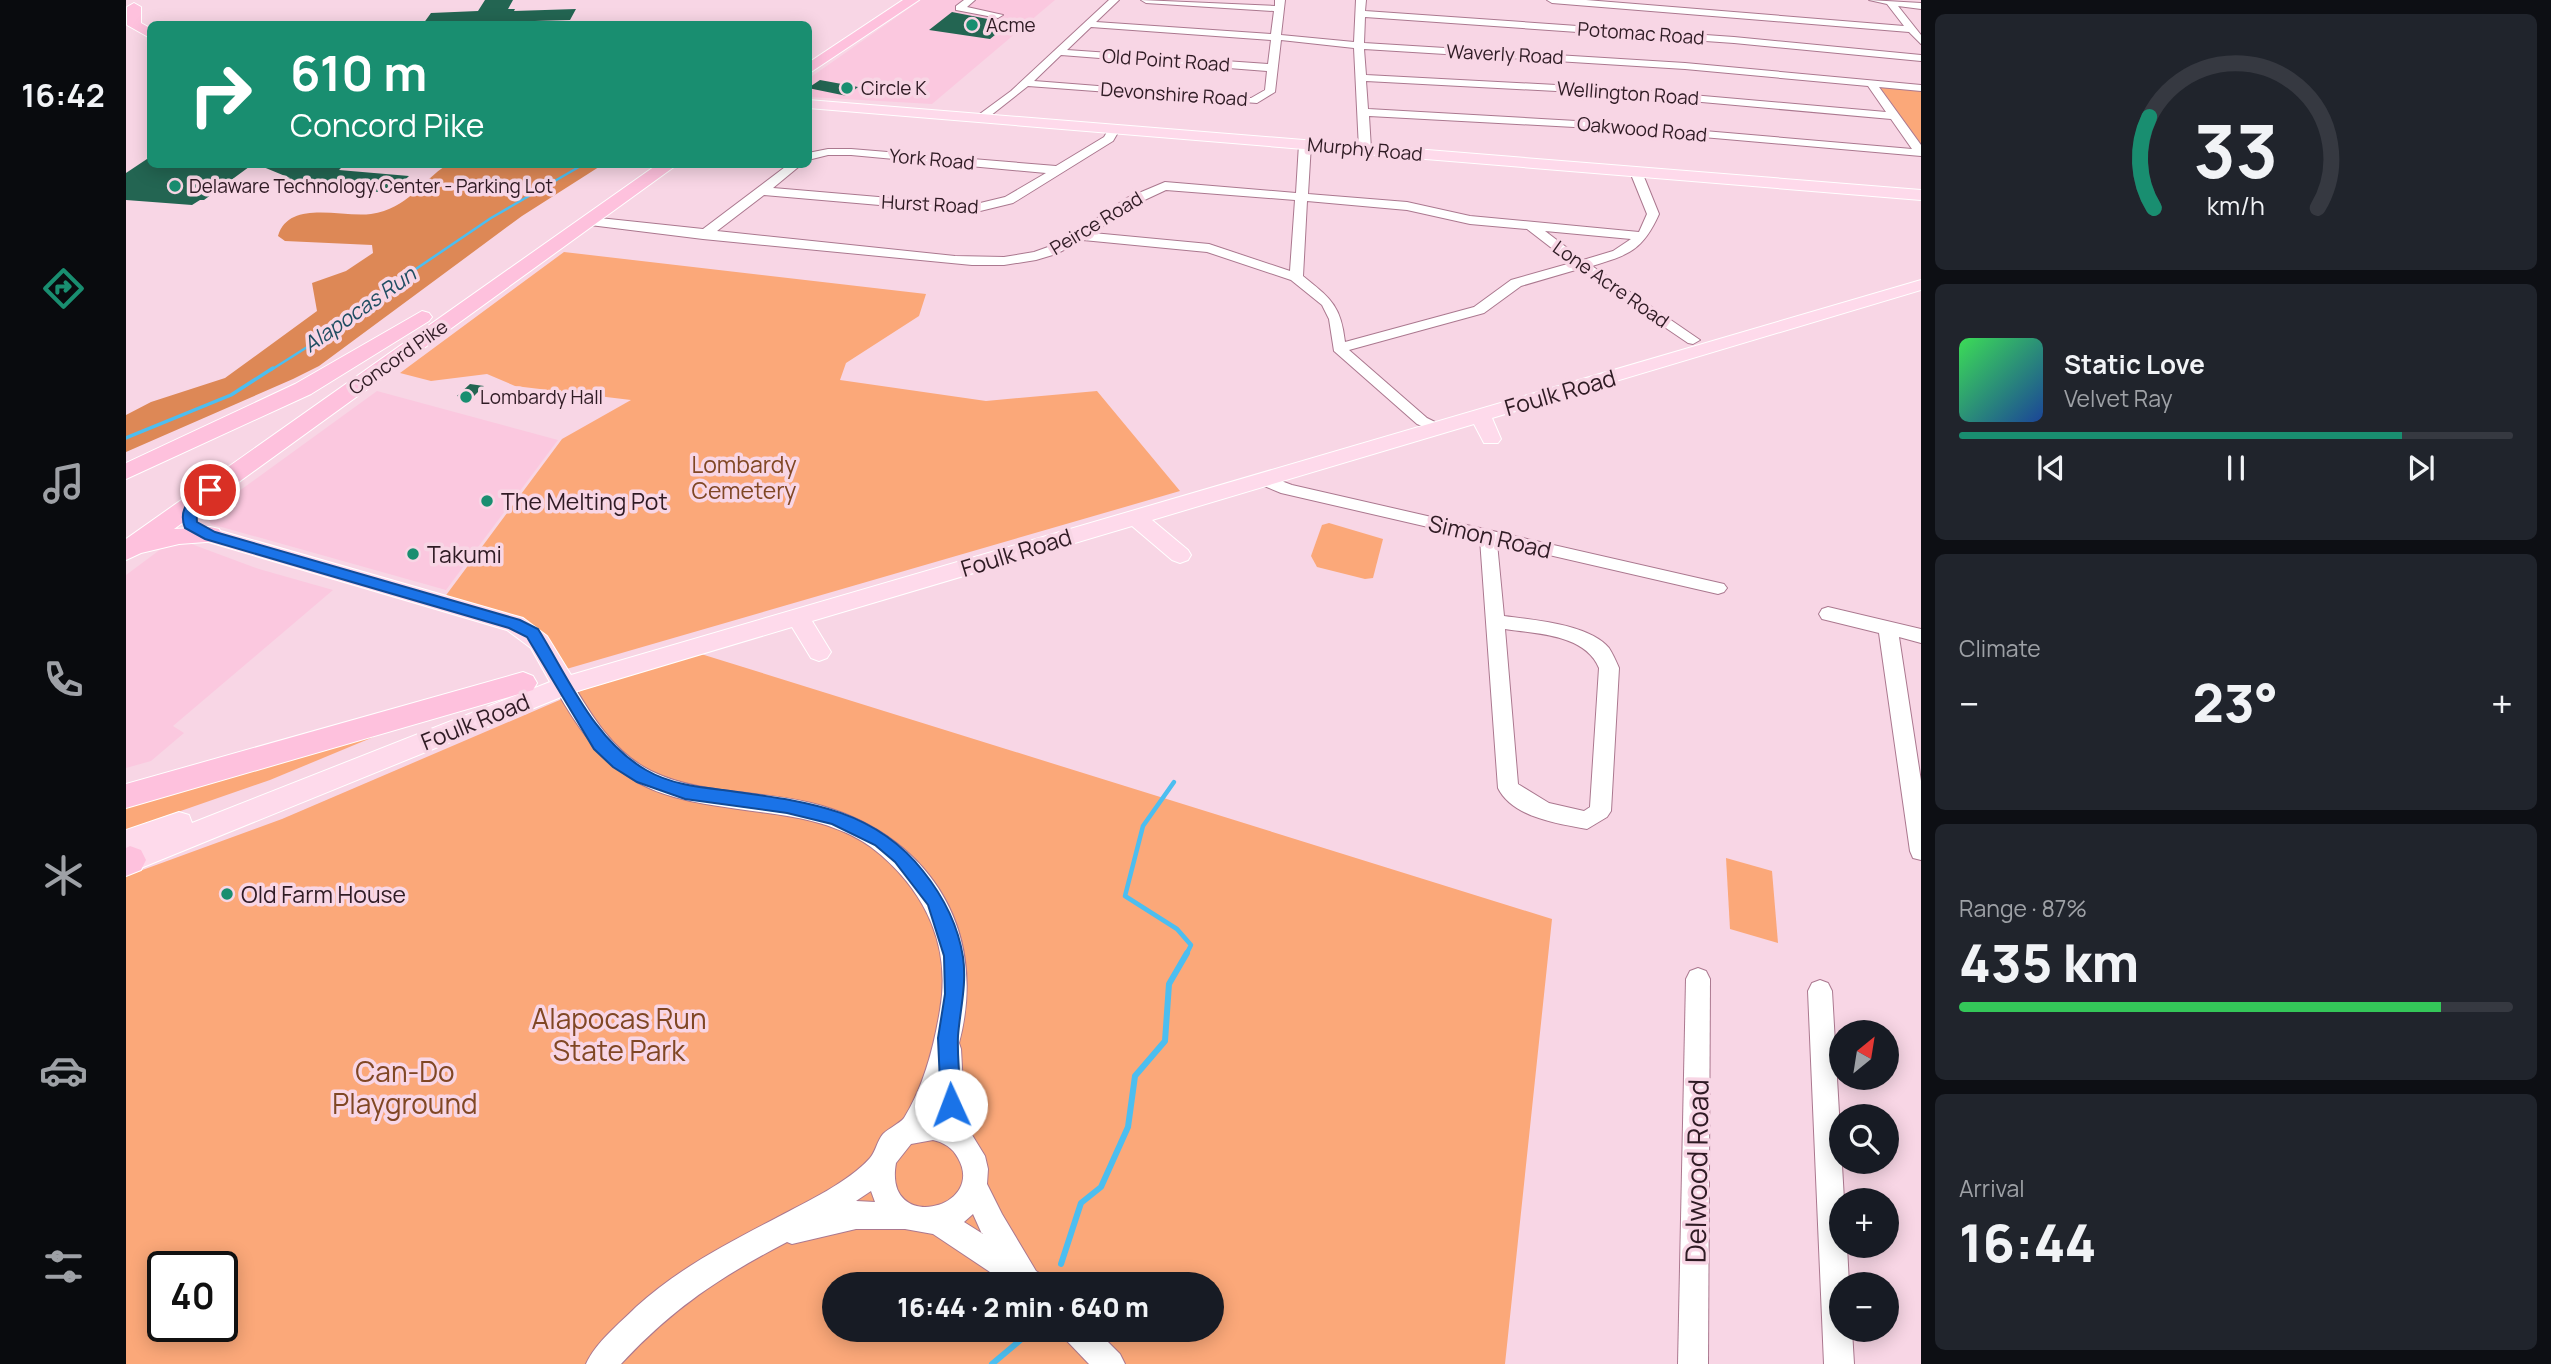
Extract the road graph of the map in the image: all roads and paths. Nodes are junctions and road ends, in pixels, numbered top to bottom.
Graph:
1 (893, 0) edge
2 (912, 0) edge
3 (970, 0) edge
4 (1114, 0) edge
5 (1146, 0) edge
6 (1361, 0) edge
7 (1552, 0) edge
8 (1874, 0) edge
9 (1889, 1) edge
10 (1280, 5) edge
11 (1921, 6) edge
12 (132, 8) edge
13 (998, 15) dead end
14 (1361, 15) junction
15 (1088, 24) junction
16 (1914, 31) edge
17 (147, 34) edge
18 (860, 35) junction
19 (1277, 37) junction
20 (1921, 41) edge
21 (1359, 47) junction
22 (812, 50) edge
23 (1058, 52) junction
24 (1921, 58) edge
25 (812, 67) edge
26 (1274, 68) junction
27 (1361, 78) junction
28 (1871, 83) junction
29 (1021, 87) junction
30 (1921, 88) edge
31 (812, 104) edge
32 (1362, 112) junction
33 (1894, 116) junction
34 (981, 118) junction
35 (1009, 120) junction
36 (1111, 134) junction
37 (1306, 144) junction
38 (1365, 149) junction
39 (1921, 153) edge
40 (812, 156) edge
41 (633, 168) edge
42 (664, 168) edge
43 (792, 168) edge
44 (1056, 170) junction
45 (1636, 172) junction
46 (763, 191) junction
47 (1921, 195) edge
48 (1303, 196) junction
49 (590, 221) junction
50 (1530, 226) junction
51 (703, 235) junction
52 (1081, 236) junction
53 (1643, 236) junction
54 (1582, 265) junction
55 (1921, 276) edge
56 (1296, 277) junction
57 (468, 285) dead end
58 (1921, 285) edge
59 (1693, 340) junction
60 (1339, 348) junction
61 (1483, 415) junction
62 (1431, 424) junction
63 (1491, 439) dead end
64 (126, 472) edge
65 (1263, 480) junction
66 (194, 502) junction
67 (1170, 507) junction
68 (1135, 517) junction
69 (126, 528) edge
70 (210, 535) junction
71 (1488, 535) junction
72 (1042, 538) junction
73 (126, 551) edge
74 (1718, 588) dead end
75 (823, 609) junction
76 (1828, 614) dead end
77 (797, 617) junction
78 (1494, 621) junction
79 (1888, 629) junction
80 (1921, 636) edge
81 (560, 679) junction
82 (523, 683) junction
83 (126, 796) edge
84 (1921, 850) edge
85 (127, 857) edge
86 (1698, 979) dead end
87 (1819, 991) dead end
88 (948, 1038) junction
89 (911, 1130) junction
90 (957, 1135) junction
91 (883, 1164) junction
92 (973, 1183) junction
93 (903, 1216) junction
94 (936, 1221) junction
95 (768, 1236) junction
96 (1014, 1272) edge
97 (1023, 1272) edge
98 (1088, 1342) edge
99 (601, 1364) edge
100 (1110, 1364) edge
101 (1693, 1364) edge
102 (1839, 1364) edge

1 - 18 highway
1 - 22 highway
2 - 18 highway
3 - 13 street
4 - 15 street
5 - 10 street
6 - 14 street
7 - 16 street
8 - 9 street
9 - 11 street
9 - 16 street
10 - 19 street, Devonshire Road
12 - 17 highway
14 - 21 street
14 - 24 street, Potomac Road
15 - 19 street, Waverly Road
15 - 23 street
16 - 20 street
18 - 25 highway
19 - 21 street, Waverly Road
19 - 26 street, Devonshire Road
21 - 27 street
21 - 28 street, Waverly Road
23 - 26 street, Old Point Road
23 - 29 street
26 - 29 street, Devonshire Road
27 - 32 street
27 - 33 street, Wellington Road
28 - 30 street, Waverly Road
28 - 33 street
29 - 34 street
29 - 35 street
31 - 34 main road, Murphy Road
32 - 38 street
32 - 39 street, Oakwood Road
33 - 39 street
34 - 35 main road, Murphy Road
35 - 36 main road, Murphy Road
36 - 37 main road, Murphy Road
36 - 44 street, Hurst Road
37 - 38 main road, Murphy Road
37 - 48 street
38 - 45 main road, Murphy Road
40 - 44 street, York Road
41 - 57 highway
42 - 49 highway, Concord Pike
43 - 46 street
44 - 46 street, Hurst Road
45 - 47 main road, Murphy Road
45 - 53 street
46 - 51 street
48 - 50 street, Peirce Road
48 - 52 street, Peirce Road
48 - 56 street
49 - 51 street, Peirce Road
49 - 66 highway, Concord Pike
50 - 53 street, Peirce Road
50 - 54 street, Lone Acre Road
51 - 52 street, Peirce Road
52 - 56 street
53 - 54 street
54 - 59 street, Lone Acre Road
54 - 60 street
55 - 59 main road, Foulk Road
56 - 60 street
58 - 61 main road, Foulk Road
59 - 62 main road, Foulk Road
60 - 62 street
61 - 62 main road, Foulk Road
61 - 63 main road
62 - 65 main road, Foulk Road
62 - 72 main road, Foulk Road
64 - 69 highway, Concord Pike
65 - 67 main road, Foulk Road
65 - 71 street, Simon Road
66 - 70 highway
66 - 73 highway, Concord Pike
67 - 68 main road, Foulk Road
67 - 68 main road
68 - 72 main road, Foulk Road
70 - 73 highway
70 - 81 main road
71 - 74 street, Simon Road
71 - 78 street
72 - 75 main road, Foulk Road
72 - 81 main road, Foulk Road
75 - 77 main road, Foulk Road
75 - 77 main road
76 - 79 street
77 - 81 main road, Foulk Road
78 - 78 street
79 - 80 street
79 - 84 street
81 - 82 main road, Foulk Road
81 - 85 main road, Foulk Road
81 - 88 street
82 - 83 highway
82 - 85 main road, Foulk Road
86 - 101 street, Delwood Road
87 - 102 street
88 - 89 street
88 - 90 street
89 - 90 street
89 - 91 street
90 - 92 street
91 - 93 street
91 - 95 street
92 - 94 street
92 - 97 street
93 - 94 street
93 - 95 street
94 - 96 street
95 - 99 street
98 - 100 street

